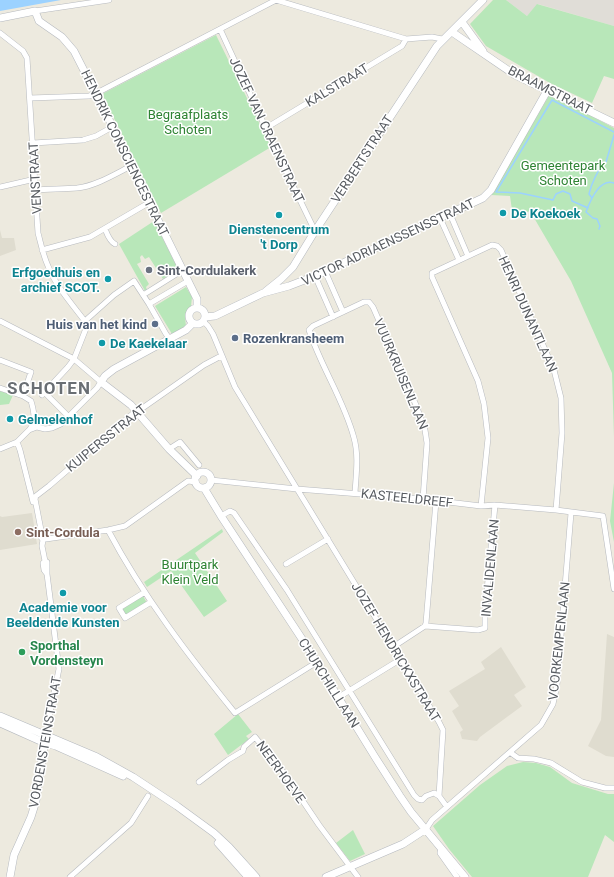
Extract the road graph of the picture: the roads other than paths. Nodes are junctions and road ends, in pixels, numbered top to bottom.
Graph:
1 (109, 0) edge
2 (276, 0) edge
3 (483, 0) edge
4 (35, 12) junction
5 (0, 18) edge
6 (462, 22) junction
7 (220, 29) junction
8 (452, 32) junction
9 (0, 33) edge
10 (406, 39) junction
11 (442, 39) junction
12 (475, 44) junction
13 (547, 91) junction
14 (97, 93) junction
15 (30, 98) junction
16 (614, 123) edge
17 (114, 126) junction
18 (266, 128) junction
19 (33, 143) junction
20 (132, 165) junction
21 (35, 179) junction
22 (0, 187) edge
23 (35, 190) junction
24 (150, 202) junction
25 (450, 214) junction
26 (440, 218) junction
27 (105, 229) junction
28 (315, 231) junction
29 (116, 244) dead end
30 (42, 250) junction
31 (468, 256) junction
32 (459, 260) junction
33 (183, 270) junction
34 (325, 271) junction
35 (315, 276) junction
36 (281, 279) junction
37 (188, 281) junction
38 (289, 286) junction
39 (263, 293) junction
40 (143, 295) junction
41 (149, 304) junction
42 (197, 308) junction
43 (343, 312) junction
44 (333, 317) junction
45 (204, 319) junction
46 (86, 320) junction
47 (0, 321) edge
48 (193, 323) junction
49 (170, 339) junction
50 (221, 356) junction
51 (74, 359) junction
52 (0, 360) edge
53 (101, 382) junction
54 (0, 388) edge
55 (41, 395) junction
56 (23, 396) junction
57 (31, 401) junction
58 (136, 411) junction
59 (65, 420) junction
60 (29, 430) junction
61 (17, 442) junction
62 (0, 449) edge
63 (169, 449) junction
64 (199, 465) dead end
65 (196, 479) junction
66 (211, 480) junction
67 (204, 488) junction
68 (297, 490) junction
69 (355, 493) junction
70 (423, 499) junction
71 (436, 501) junction
72 (495, 505) junction
73 (481, 506) junction
74 (556, 510) junction
75 (571, 513) junction
76 (221, 516) junction
77 (108, 530) junction
78 (328, 539) junction
79 (286, 564) dead end
80 (614, 589) edge
81 (145, 592) junction
82 (150, 602) junction
83 (425, 626) junction
84 (393, 646) junction
85 (401, 659) junction
86 (317, 662) junction
87 (349, 691) junction
88 (338, 697) junction
89 (0, 716) edge
90 (0, 723) edge
91 (45, 740) junction
92 (510, 753) junction
93 (199, 782) dead end
94 (614, 788) edge
95 (148, 796) dead end
96 (439, 796) junction
97 (447, 807) junction
98 (201, 825) junction
99 (426, 829) junction
100 (441, 847) junction
101 (350, 867) junction
102 (10, 877) edge
103 (70, 877) edge
104 (248, 877) edge
105 (256, 877) edge
106 (326, 877) edge
107 (358, 877) edge
108 (457, 877) edge
109 (465, 877) edge

1 - 4 street
2 - 7 street
2 - 10 street
3 - 6 street, VERBERTSTRAAT
4 - 5 street
4 - 14 street, HENDRIK CONSCIENCESTRAAT
6 - 8 street, VERBERTSTRAAT
6 - 12 street, BRAAMSTRAAT
7 - 14 street
7 - 18 street, JOZEF VAN CRAENSTRAAT
8 - 11 street, VERBERTSTRAAT
8 - 12 street, BRAAMSTRAAT
9 - 15 street, VENSTRAAT
10 - 11 street
10 - 18 street, KALSTRAAT
11 - 28 street, VERBERTSTRAAT
12 - 13 street, BRAAMSTRAAT
13 - 16 street, BRAAMSTRAAT
13 - 25 street, VICTOR ADRIAENSSENSSTRAAT
14 - 15 street
14 - 17 street, HENDRIK CONSCIENCESTRAAT
15 - 19 street, VENSTRAAT
17 - 19 street
17 - 20 street, HENDRIK CONSCIENCESTRAAT
18 - 28 street, JOZEF VAN CRAENSTRAAT
19 - 21 street, VENSTRAAT
20 - 23 street
20 - 24 street, HENDRIK CONSCIENCESTRAAT
21 - 22 street
21 - 23 street, VENSTRAAT
23 - 30 street, VENSTRAAT
24 - 27 street
24 - 33 street, HENDRIK CONSCIENCESTRAAT
25 - 26 street, VICTOR ADRIAENSSENSSTRAAT
25 - 31 street
26 - 32 street
26 - 34 street, VICTOR ADRIAENSSENSSTRAAT
27 - 29 street
27 - 30 street
28 - 36 street, VERBERTSTRAAT
30 - 46 street, VENSTRAAT
31 - 32 street, HENRI DUNANTLAAN
31 - 74 street, HENRI DUNANTLAAN
32 - 73 street, HENRI DUNANTLAAN
33 - 37 street, HENDRIK CONSCIENCESTRAAT
33 - 40 street
34 - 35 street, VICTOR ADRIAENSSENSSTRAAT
34 - 43 street
35 - 38 street, VICTOR ADRIAENSSENSSTRAAT
35 - 44 street
36 - 38 street
36 - 39 street, VERBERTSTRAAT
37 - 41 street
37 - 42 street, HENDRIK CONSCIENCESTRAAT
38 - 39 street, VERBERTSTRAAT
39 - 45 street, VERBERTSTRAAT
40 - 41 street
40 - 46 street
41 - 49 street
42 - 45 street
42 - 48 street
43 - 44 street, VUURKRUISENLAAN
43 - 70 street, VUURKRUISENLAAN
44 - 69 street, VUURKRUISENLAAN
45 - 48 street, VERBERTSTRAAT
45 - 50 street, JOZEF HENDRICKXSTRAAT
46 - 51 street
47 - 51 street
48 - 49 street, VERBERTSTRAAT
49 - 53 street, VERBERTSTRAAT
50 - 58 street, KUIPERSSTRAAT
50 - 68 street, JOZEF HENDRICKXSTRAAT
51 - 53 street
51 - 55 street
52 - 56 street
53 - 58 street
53 - 59 street
54 - 56 street
55 - 57 street
55 - 59 street
56 - 57 street
57 - 60 street
58 - 63 street
58 - 77 street, KUIPERSSTRAAT
59 - 60 street
60 - 61 street
61 - 62 street
61 - 91 street, VORDENSTEINSTRAAT
63 - 64 street
63 - 65 street
65 - 66 street
65 - 67 street
65 - 77 street
66 - 67 street
66 - 68 street, KASTEELDREEF
67 - 76 street, CHURCHILLLAAN
68 - 69 street, KASTEELDREEF
68 - 78 street, JOZEF HENDRICKXSTRAAT
69 - 70 street, KASTEELDREEF
70 - 71 street, KASTEELDREEF
71 - 73 street, KASTEELDREEF
71 - 83 street
72 - 73 street, KASTEELDREEF
72 - 74 street, KASTEELDREEF
72 - 83 street, INVALIDENLAAN
74 - 75 street, KASTEELDREEF
75 - 80 street, KASTEELDREEF
75 - 92 street, VOORKEMPENLAAN
76 - 86 street, CHURCHILLLAAN
76 - 87 street, CHURCHILLLAAN
77 - 81 street
78 - 79 street
78 - 84 street, JOZEF HENDRICKXSTRAAT
81 - 82 street
81 - 82 street
82 - 86 street
83 - 84 street
84 - 85 street, JOZEF HENDRICKXSTRAAT
85 - 87 street
85 - 96 street, JOZEF HENDRICKXSTRAAT
86 - 88 street, CHURCHILLLAAN
87 - 88 street
87 - 96 street, CHURCHILLLAAN
88 - 99 street, CHURCHILLLAAN
89 - 91 street
90 - 91 street
91 - 98 street
91 - 102 street, VORDENSTEINSTRAAT
92 - 94 street
92 - 97 street, VOORKEMPENLAAN
93 - 101 street, NEERHOEVE
95 - 103 street
96 - 97 street
97 - 99 street, VOORKEMPENLAAN
98 - 104 street
98 - 105 street
99 - 100 street, CHURCHILLLAAN
99 - 101 street
100 - 108 street, CHURCHILLLAAN
100 - 109 street, CHURCHILLLAAN
101 - 106 street
101 - 107 street

